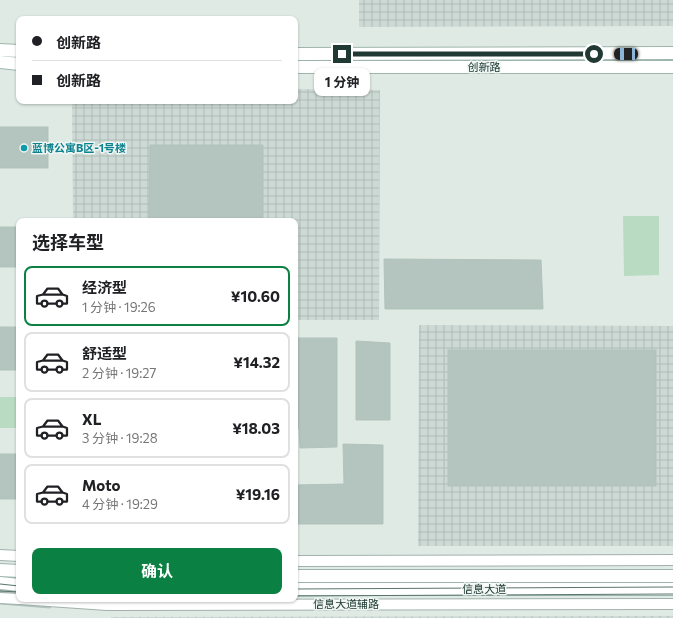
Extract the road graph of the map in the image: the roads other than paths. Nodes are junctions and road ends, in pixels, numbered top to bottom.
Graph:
1 (0, 50) edge
2 (16, 51) edge
3 (298, 54) edge
4 (673, 54) edge
5 (0, 62) edge
6 (16, 64) edge
7 (298, 67) edge
8 (673, 67) edge
9 (0, 555) edge
10 (16, 556) edge
11 (673, 560) edge
12 (298, 561) edge
13 (0, 570) edge
14 (16, 571) edge
15 (298, 576) edge
16 (673, 576) edge
17 (0, 584) edge
18 (16, 584) edge
19 (298, 589) edge
20 (673, 589) edge
21 (0, 598) edge
22 (16, 599) edge
23 (64, 602) edge
24 (673, 604) edge

1 - 2 street
3 - 4 street, 创新路
5 - 6 street
7 - 8 street, 创新路
9 - 10 street
11 - 12 street
13 - 14 street
15 - 16 street, 信息大道
17 - 18 street
19 - 20 street, 信息大道
21 - 22 street, 信息大道辅路
23 - 24 street, 信息大道辅路

